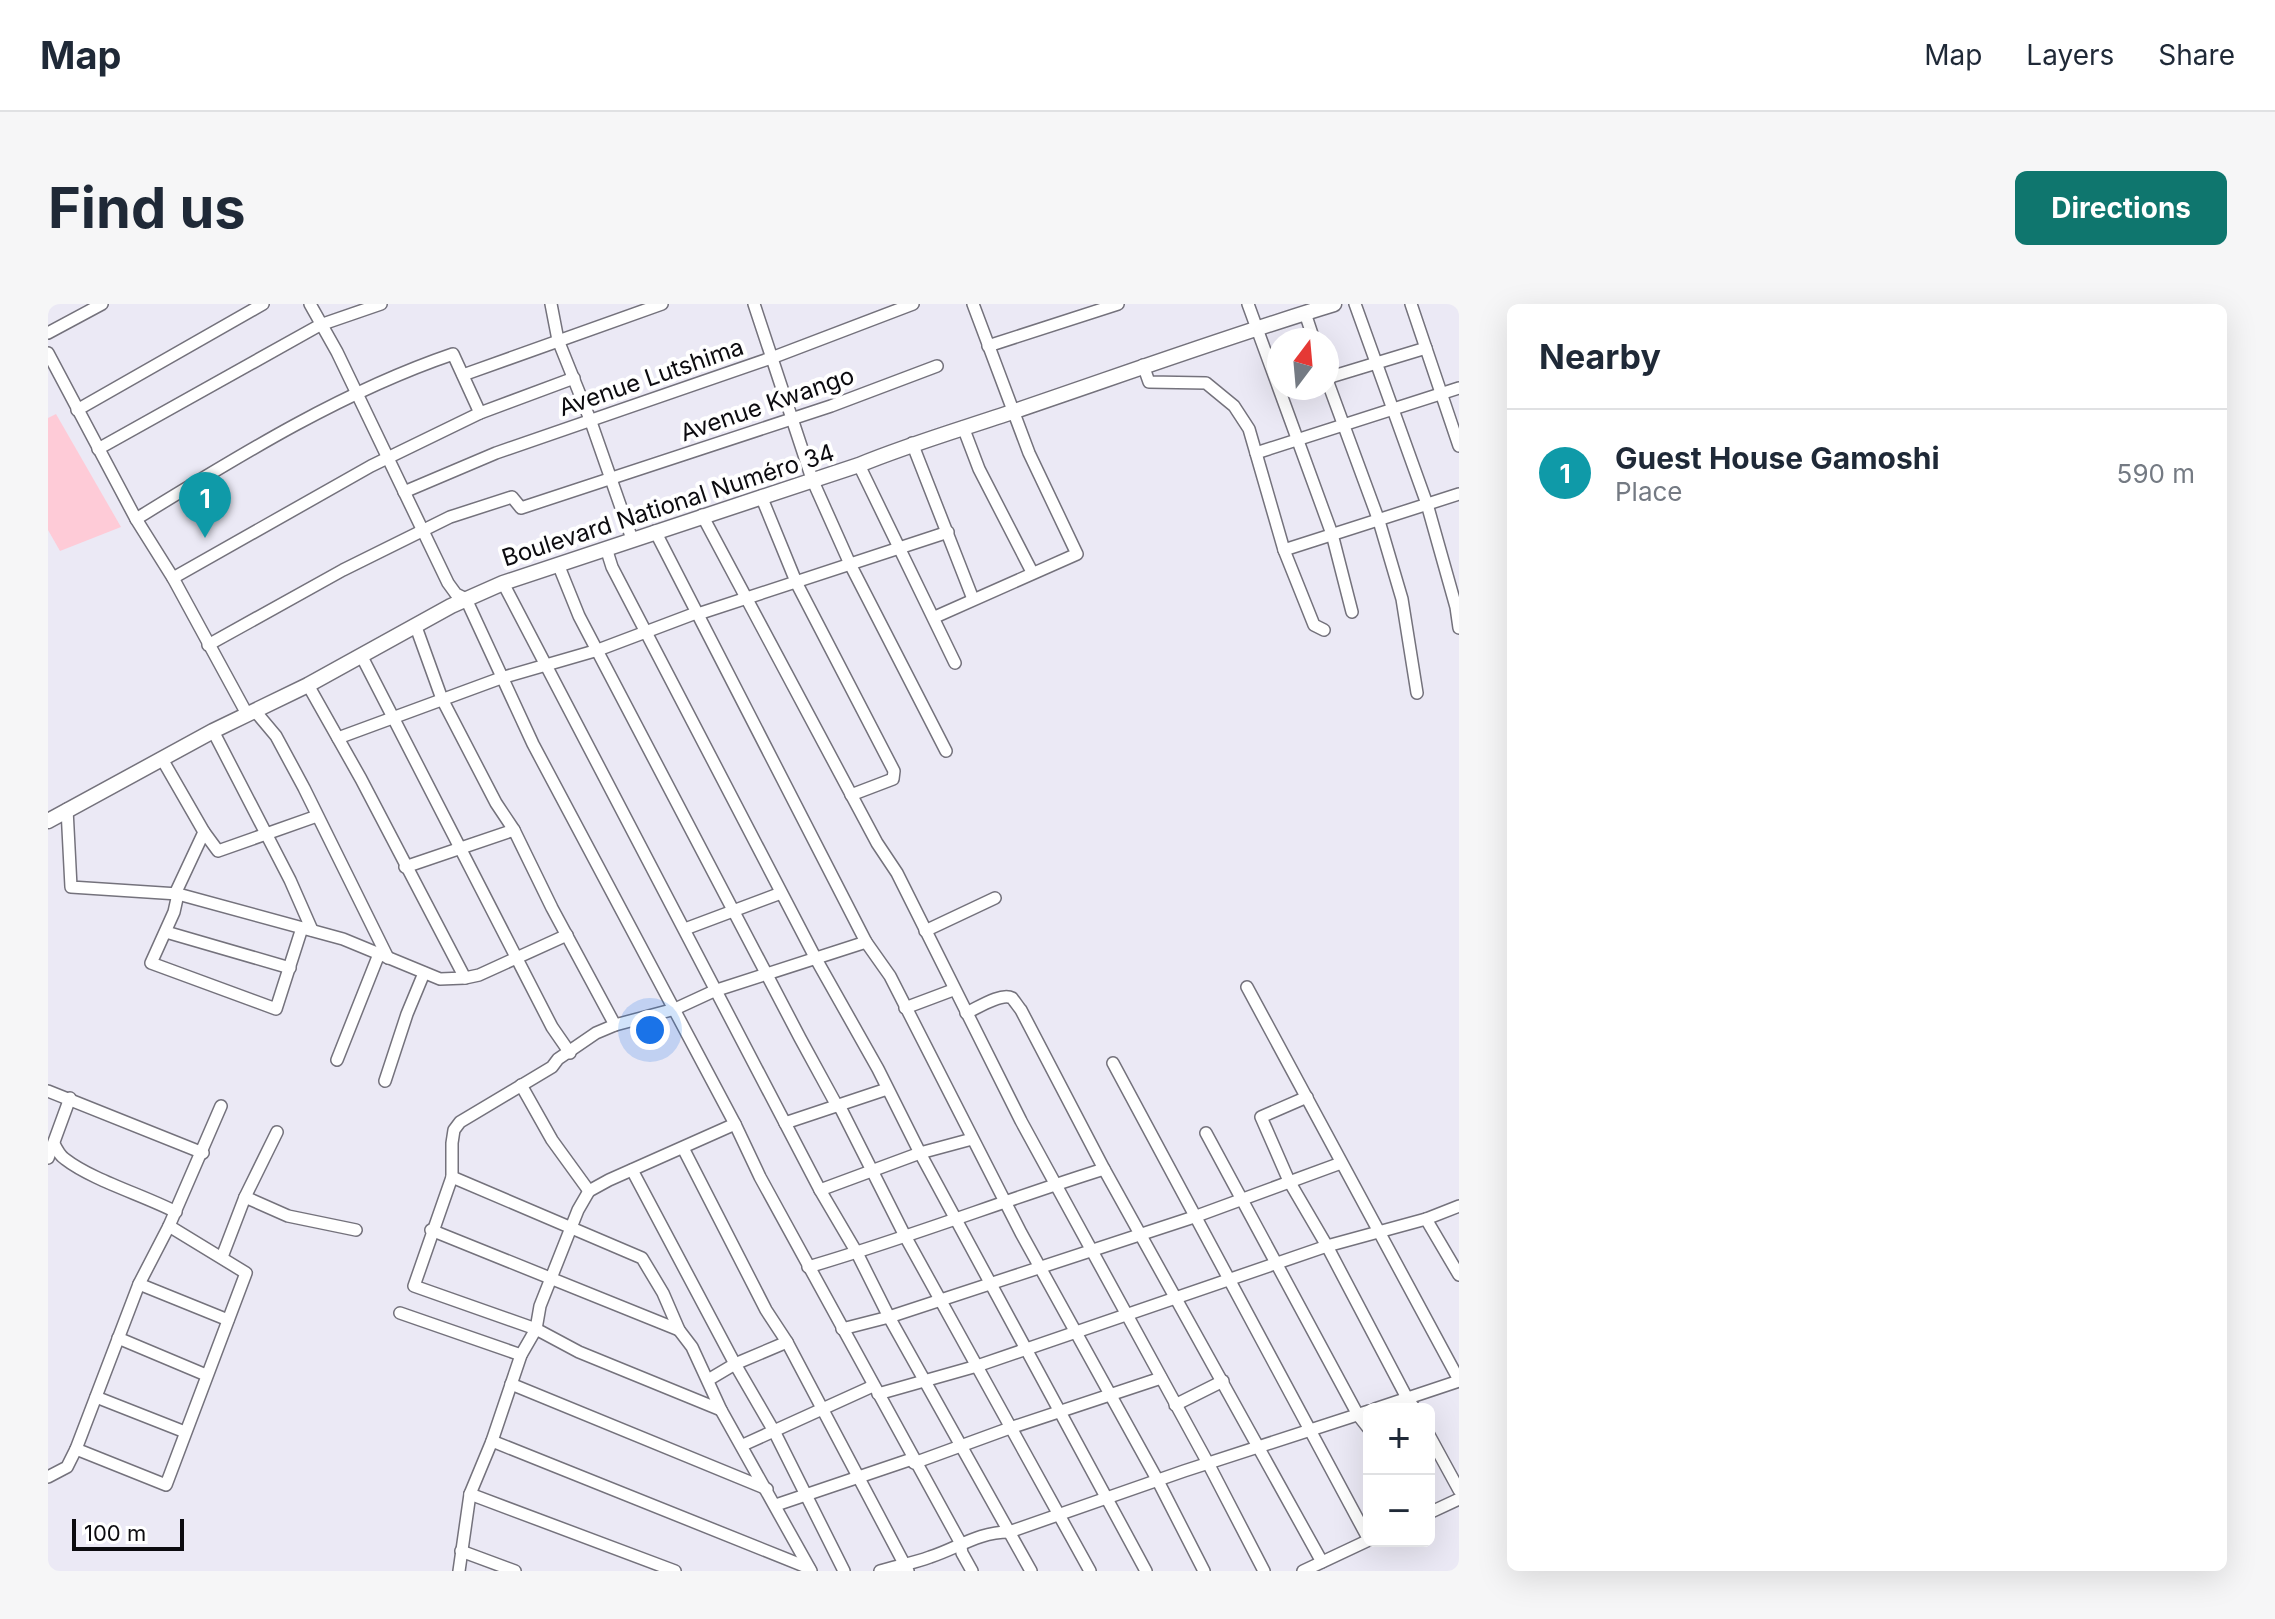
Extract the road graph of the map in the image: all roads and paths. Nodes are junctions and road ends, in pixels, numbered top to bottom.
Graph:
1 (102, 304) edge
2 (263, 304) edge
3 (310, 304) edge
4 (381, 304) edge
5 (551, 304) edge
6 (662, 304) edge
7 (754, 304) edge
8 (913, 304) edge
9 (973, 304) edge
10 (1118, 304) edge
11 (1248, 304) edge
12 (1334, 304) edge
13 (1355, 304) edge
14 (1411, 304) edge
15 (1305, 313) junction
16 (320, 325) junction
17 (1310, 328) edge
18 (1255, 329) junction
19 (48, 333) edge
20 (558, 340) junction
21 (988, 346) junction
22 (1426, 348) junction
23 (48, 353) edge
24 (774, 357) junction
25 (1267, 360) edge
26 (1143, 365) junction
27 (1377, 365) junction
28 (937, 366) dead end
29 (463, 375) junction
30 (1339, 376) edge
31 (574, 378) junction
32 (1459, 388) edge
33 (1441, 394) junction
34 (356, 395) junction
35 (1282, 400) edge
36 (1335, 400) edge
37 (77, 410) junction
38 (1393, 410) junction
39 (1013, 411) junction
40 (480, 413) junction
41 (793, 420) junction
42 (591, 422) junction
43 (1344, 425) junction
44 (963, 427) junction
45 (1296, 439) junction
46 (912, 443) junction
47 (1459, 446) edge
48 (98, 449) junction
49 (1256, 453) junction
50 (387, 460) junction
51 (859, 465) junction
52 (610, 479) junction
53 (812, 479) junction
54 (404, 492) junction
55 (1459, 494) edge
56 (761, 496) junction
57 (1427, 504) junction
58 (702, 515) junction
59 (136, 519) junction
60 (1379, 521) junction
61 (423, 531) junction
62 (655, 531) junction
63 (948, 532) junction
64 (1332, 534) junction
65 (632, 539) junction
66 (606, 548) junction
67 (899, 548) junction
68 (1284, 550) junction
69 (558, 564) junction
70 (850, 564) junction
71 (1032, 572) junction
72 (173, 578) junction
73 (503, 583) junction
74 (797, 584) junction
75 (748, 597) junction
76 (466, 599) junction
77 (973, 599) junction
78 (1352, 612) dead end
79 (696, 613) junction
80 (935, 617) junction
81 (416, 627) junction
82 (1459, 628) edge
83 (1324, 630) dead end
84 (645, 632) junction
85 (208, 645) junction
86 (598, 650) junction
87 (361, 655) junction
88 (955, 663) dead end
89 (547, 666) junction
90 (501, 678) junction
91 (308, 685) junction
92 (1417, 693) dead end
93 (442, 699) junction
94 (251, 713) junction
95 (391, 717) junction
96 (213, 731) junction
97 (338, 738) junction
98 (946, 751) dead end
99 (162, 759) junction
100 (851, 795) junction
101 (67, 809) junction
102 (317, 816) junction
103 (48, 821) edge
104 (514, 830) junction
105 (204, 832) junction
106 (265, 834) junction
107 (459, 848) junction
108 (405, 867) junction
109 (781, 893) junction
110 (176, 894) junction
111 (995, 898) dead end
112 (735, 911) junction
113 (307, 929) junction
114 (685, 929) junction
115 (925, 931) junction
116 (166, 932) junction
117 (567, 935) junction
118 (866, 942) junction
119 (383, 956) junction
120 (516, 958) junction
121 (816, 959) junction
122 (290, 968) junction
123 (424, 973) junction
124 (767, 974) junction
125 (465, 978) junction
126 (1247, 987) dead end
127 (953, 990) junction
128 (714, 991) junction
129 (905, 1008) junction
130 (675, 1009) junction
131 (966, 1013) junction
132 (615, 1025) junction
133 (570, 1053) junction
134 (337, 1060) dead end
135 (1113, 1063) dead end
136 (385, 1081) dead end
137 (521, 1085) junction
138 (887, 1089) junction
139 (48, 1091) edge
140 (1307, 1097) junction
141 (70, 1098) junction
142 (836, 1104) junction
143 (221, 1106) dead end
144 (785, 1123) junction
145 (735, 1124) junction
146 (277, 1132) dead end
147 (1206, 1133) dead end
148 (972, 1139) junction
149 (54, 1144) junction
150 (683, 1148) junction
151 (203, 1153) junction
152 (920, 1153) junction
153 (48, 1158) edge
154 (1341, 1163) junction
155 (1104, 1169) junction
156 (632, 1170) junction
157 (871, 1171) junction
158 (452, 1177) junction
159 (1289, 1181) junction
160 (1055, 1184) junction
161 (820, 1190) junction
162 (589, 1191) junction
163 (245, 1197) junction
164 (1242, 1199) junction
165 (1004, 1200) junction
166 (1459, 1206) edge
167 (176, 1212) junction
168 (1194, 1217) junction
169 (1426, 1219) junction
170 (956, 1220) junction
171 (169, 1226) junction
172 (571, 1227) junction
173 (356, 1230) dead end
174 (431, 1230) junction
175 (1141, 1232) junction
176 (1379, 1232) junction
177 (905, 1236) junction
178 (1327, 1246) junction
179 (1091, 1251) junction
180 (857, 1253) junction
181 (222, 1257) junction
182 (1275, 1265) junction
183 (808, 1267) junction
184 (1039, 1268) junction
185 (1459, 1275) edge
186 (553, 1278) junction
187 (1228, 1282) junction
188 (139, 1284) junction
189 (990, 1284) junction
190 (1176, 1298) junction
191 (940, 1300) junction
192 (400, 1313) dead end
193 (1127, 1316) junction
194 (889, 1317) junction
195 (228, 1320) junction
196 (536, 1329) junction
197 (842, 1329) junction
198 (679, 1330) junction
199 (1075, 1331) junction
200 (118, 1338) junction
201 (787, 1342) junction
202 (1026, 1349) junction
203 (521, 1355) junction
204 (735, 1364) junction
205 (977, 1366) junction
206 (206, 1375) junction
207 (1161, 1378) junction
208 (708, 1380) junction
209 (925, 1380) junction
210 (1459, 1380) edge
211 (1223, 1381) junction
212 (511, 1384) junction
213 (876, 1390) junction
214 (1110, 1394) junction
215 (96, 1397) junction
216 (1407, 1398) junction
217 (1392, 1403) edge
218 (1411, 1403) edge
219 (1175, 1405) junction
220 (721, 1410) junction
221 (824, 1410) junction
222 (1060, 1412) junction
223 (1363, 1413) edge
224 (1010, 1428) junction
225 (1310, 1431) junction
226 (185, 1432) junction
227 (775, 1433) junction
228 (492, 1441) junction
229 (743, 1445) junction
230 (960, 1446) junction
231 (1435, 1446) edge
232 (76, 1449) junction
233 (1259, 1449) junction
234 (913, 1461) junction
235 (1209, 1465) junction
236 (858, 1476) junction
237 (48, 1477) edge
238 (1158, 1481) junction
239 (767, 1489) junction
240 (1459, 1490) edge
241 (807, 1493) junction
242 (470, 1494) junction
243 (1106, 1497) junction
244 (1459, 1499) edge
245 (776, 1505) junction
246 (1435, 1510) edge
247 (1059, 1513) junction
248 (1363, 1529) edge
249 (1009, 1532) junction
250 (960, 1542) junction
251 (1363, 1543) edge
252 (461, 1551) junction
253 (1322, 1562) junction
254 (906, 1567) edge
255 (810, 1570) edge
256 (459, 1571) edge
257 (515, 1571) edge
258 (675, 1571) edge
259 (844, 1571) edge
260 (880, 1571) edge
261 (972, 1571) edge
262 (1031, 1571) edge
263 (1090, 1571) edge
264 (1146, 1571) edge
265 (1204, 1571) edge
266 (1264, 1571) edge
267 (1303, 1571) edge

1 - 19 street
2 - 37 street
3 - 16 street
4 - 16 street
5 - 20 street
6 - 20 street
7 - 24 street
8 - 24 street, Avenue Lutshima
9 - 21 street
10 - 21 street
11 - 18 street
12 - 15 main road, Boulevard National Numéro 34
13 - 27 street
14 - 22 street
15 - 17 street
15 - 18 main road, Boulevard National Numéro 34
16 - 34 street
16 - 48 street
18 - 25 street
18 - 26 main road, Boulevard National Numéro 34
20 - 29 street
20 - 31 street
21 - 39 street
22 - 27 street
22 - 33 street
23 - 37 street
24 - 41 street
24 - 42 street, Avenue Lutshima
26 - 39 main road, Boulevard National Numéro 34
26 - 49 street
27 - 30 street
27 - 38 street
28 - 41 street, Avenue Kwango
29 - 34 street
29 - 40 street
31 - 40 street
31 - 42 street
32 - 33 street
33 - 38 street
33 - 47 street
34 - 50 street
34 - 59 street
35 - 45 street
36 - 43 street
37 - 48 street
38 - 43 street
38 - 57 street
39 - 44 main road, Boulevard National Numéro 34
39 - 71 street
40 - 50 street
41 - 52 street, Avenue Kwango
41 - 53 street
42 - 52 street
42 - 54 street, Avenue Lutshima
43 - 45 street
43 - 60 street
44 - 46 main road, Boulevard National Numéro 34
44 - 71 street
45 - 49 street
45 - 64 street
46 - 51 main road, Boulevard National Numéro 34
46 - 63 street
48 - 59 street
49 - 68 street
50 - 54 street
50 - 72 street
51 - 53 main road, Boulevard National Numéro 34
51 - 67 street
52 - 61 street, Avenue Kwango
52 - 65 street
53 - 56 main road, Boulevard National Numéro 34
53 - 70 street
54 - 61 street
55 - 57 street
56 - 58 main road, Boulevard National Numéro 34
56 - 74 street
57 - 60 street
57 - 82 street
58 - 62 main road, Boulevard National Numéro 34
58 - 75 street
59 - 72 street
60 - 64 street
60 - 92 street
61 - 76 street
61 - 85 street
62 - 65 main road, Boulevard National Numéro 34
62 - 79 street
63 - 67 street
63 - 77 street
64 - 68 street
64 - 78 street
65 - 66 main road, Boulevard National Numéro 34
66 - 69 main road, Boulevard National Numéro 34
66 - 84 street
67 - 70 street
67 - 80 street
68 - 83 street
69 - 73 main road, Boulevard National Numéro 34
69 - 86 street
70 - 74 street
70 - 98 street
71 - 77 street
72 - 85 street
73 - 76 main road, Boulevard National Numéro 34
73 - 89 street
74 - 75 street
74 - 100 street
75 - 79 street
75 - 100 street
76 - 81 main road, Boulevard National Numéro 34
76 - 90 street
77 - 80 street
79 - 84 street
79 - 118 street
80 - 88 street
81 - 87 main road, Boulevard National Numéro 34
81 - 93 street
84 - 86 street
84 - 109 street
85 - 94 street
86 - 89 street
86 - 112 street
87 - 91 main road, Boulevard National Numéro 34
87 - 95 street
89 - 90 street
89 - 114 street
90 - 93 street
90 - 130 street
91 - 94 main road, Boulevard National Numéro 34
91 - 97 street
93 - 95 street
93 - 104 street
94 - 96 main road, Boulevard National Numéro 34
94 - 102 street
95 - 97 street
95 - 107 street
96 - 99 main road, Boulevard National Numéro 34
96 - 106 street
97 - 108 street
99 - 101 main road, Boulevard National Numéro 34
99 - 105 street
100 - 115 street
101 - 103 main road, Boulevard National Numéro 34
101 - 110 street
102 - 106 street
102 - 119 street
104 - 107 street
104 - 117 street
105 - 106 street
105 - 110 street
106 - 113 street
107 - 108 street
107 - 120 street
108 - 125 street
109 - 112 street
109 - 121 street
110 - 113 street
110 - 116 street
111 - 115 street
112 - 114 street
112 - 124 street
113 - 119 street
113 - 122 street
114 - 128 street
115 - 127 street
116 - 122 street
116 - 122 street
117 - 120 street
117 - 132 street
118 - 121 street
118 - 129 street
119 - 123 street
119 - 134 street
120 - 125 street
120 - 133 street
121 - 124 street
121 - 138 street
123 - 125 street
123 - 136 street
124 - 128 street
124 - 142 street
126 - 140 street
127 - 129 street
127 - 131 street
128 - 130 street
128 - 144 street
129 - 148 street
130 - 132 street
130 - 145 street
131 - 155 street
131 - 160 street
132 - 133 street
133 - 137 street
135 - 168 street
137 - 158 street
137 - 162 street
138 - 142 street
138 - 152 street
139 - 141 street
140 - 154 street
140 - 159 street
141 - 149 street
141 - 151 street
142 - 144 street
142 - 157 street
143 - 151 street
144 - 161 street
145 - 150 street
145 - 183 street
146 - 163 street
147 - 164 street
148 - 152 street
148 - 165 street
149 - 153 street
149 - 167 street
150 - 156 street
150 - 201 street
151 - 167 street
152 - 157 street
152 - 170 street
154 - 159 street
154 - 176 street
155 - 160 street
155 - 175 street
156 - 162 street
156 - 204 street
157 - 161 street
157 - 177 street
158 - 172 street
158 - 174 street
159 - 164 street
159 - 178 street
160 - 165 street
160 - 179 street
161 - 180 street
162 - 172 street
163 - 173 street
163 - 181 street
164 - 168 street
164 - 182 street
165 - 170 street
165 - 184 street
166 - 169 street
167 - 171 street
168 - 175 street
168 - 187 street
169 - 176 street
169 - 185 street
170 - 177 street
170 - 189 street
171 - 181 street
171 - 188 street
172 - 186 street
172 - 198 street
174 - 186 street
174 - 196 street
175 - 179 street
175 - 190 street
176 - 178 street
176 - 210 street
177 - 180 street
177 - 191 street
178 - 182 street
178 - 216 street
179 - 184 street
179 - 193 street
180 - 183 street
180 - 194 street
181 - 195 street
182 - 187 street
182 - 223 street
183 - 197 street
184 - 189 street
184 - 199 street
186 - 196 street
186 - 198 street
187 - 190 street
187 - 225 street
188 - 195 street
188 - 200 street
189 - 191 street
189 - 202 street
190 - 193 street
190 - 211 street
191 - 194 street
191 - 205 street
192 - 203 street
193 - 199 street
193 - 207 street
194 - 197 street
194 - 209 street
195 - 206 street
196 - 203 street
196 - 220 street
197 - 213 street
198 - 208 street
199 - 202 street
199 - 214 street
200 - 206 street
200 - 215 street
201 - 204 street
201 - 221 street
202 - 205 street
202 - 222 street
203 - 212 street
204 - 208 street
204 - 227 street
205 - 209 street
205 - 224 street
206 - 226 street
207 - 214 street
207 - 219 street
208 - 220 street
209 - 213 street
209 - 230 street
210 - 216 street
211 - 219 street
211 - 233 street
212 - 228 street
212 - 239 street
213 - 221 street
213 - 234 street
214 - 222 street
214 - 238 street
215 - 226 street
215 - 232 street
216 - 217 street
216 - 218 street
219 - 235 street
220 - 229 street
221 - 227 street
221 - 236 street
222 - 224 street
222 - 243 street
223 - 225 street
224 - 230 street
224 - 247 street
225 - 233 street
225 - 248 street
226 - 232 street
227 - 229 street
227 - 241 street
228 - 242 street
228 - 255 street
229 - 239 street
230 - 234 street
230 - 249 street
231 - 240 street
232 - 237 street
233 - 235 street
233 - 253 street
234 - 236 street
234 - 250 street
235 - 238 street
235 - 266 street
236 - 241 street
236 - 254 street
238 - 243 street
238 - 265 street
239 - 245 street
241 - 245 street
241 - 259 street
242 - 252 street
242 - 258 street
243 - 247 street
243 - 264 street
244 - 246 street
245 - 255 street
247 - 249 street
247 - 263 street
249 - 250 street
249 - 262 street
250 - 254 street
250 - 261 street
251 - 253 street
252 - 256 street
252 - 257 street
253 - 267 street
254 - 260 street

